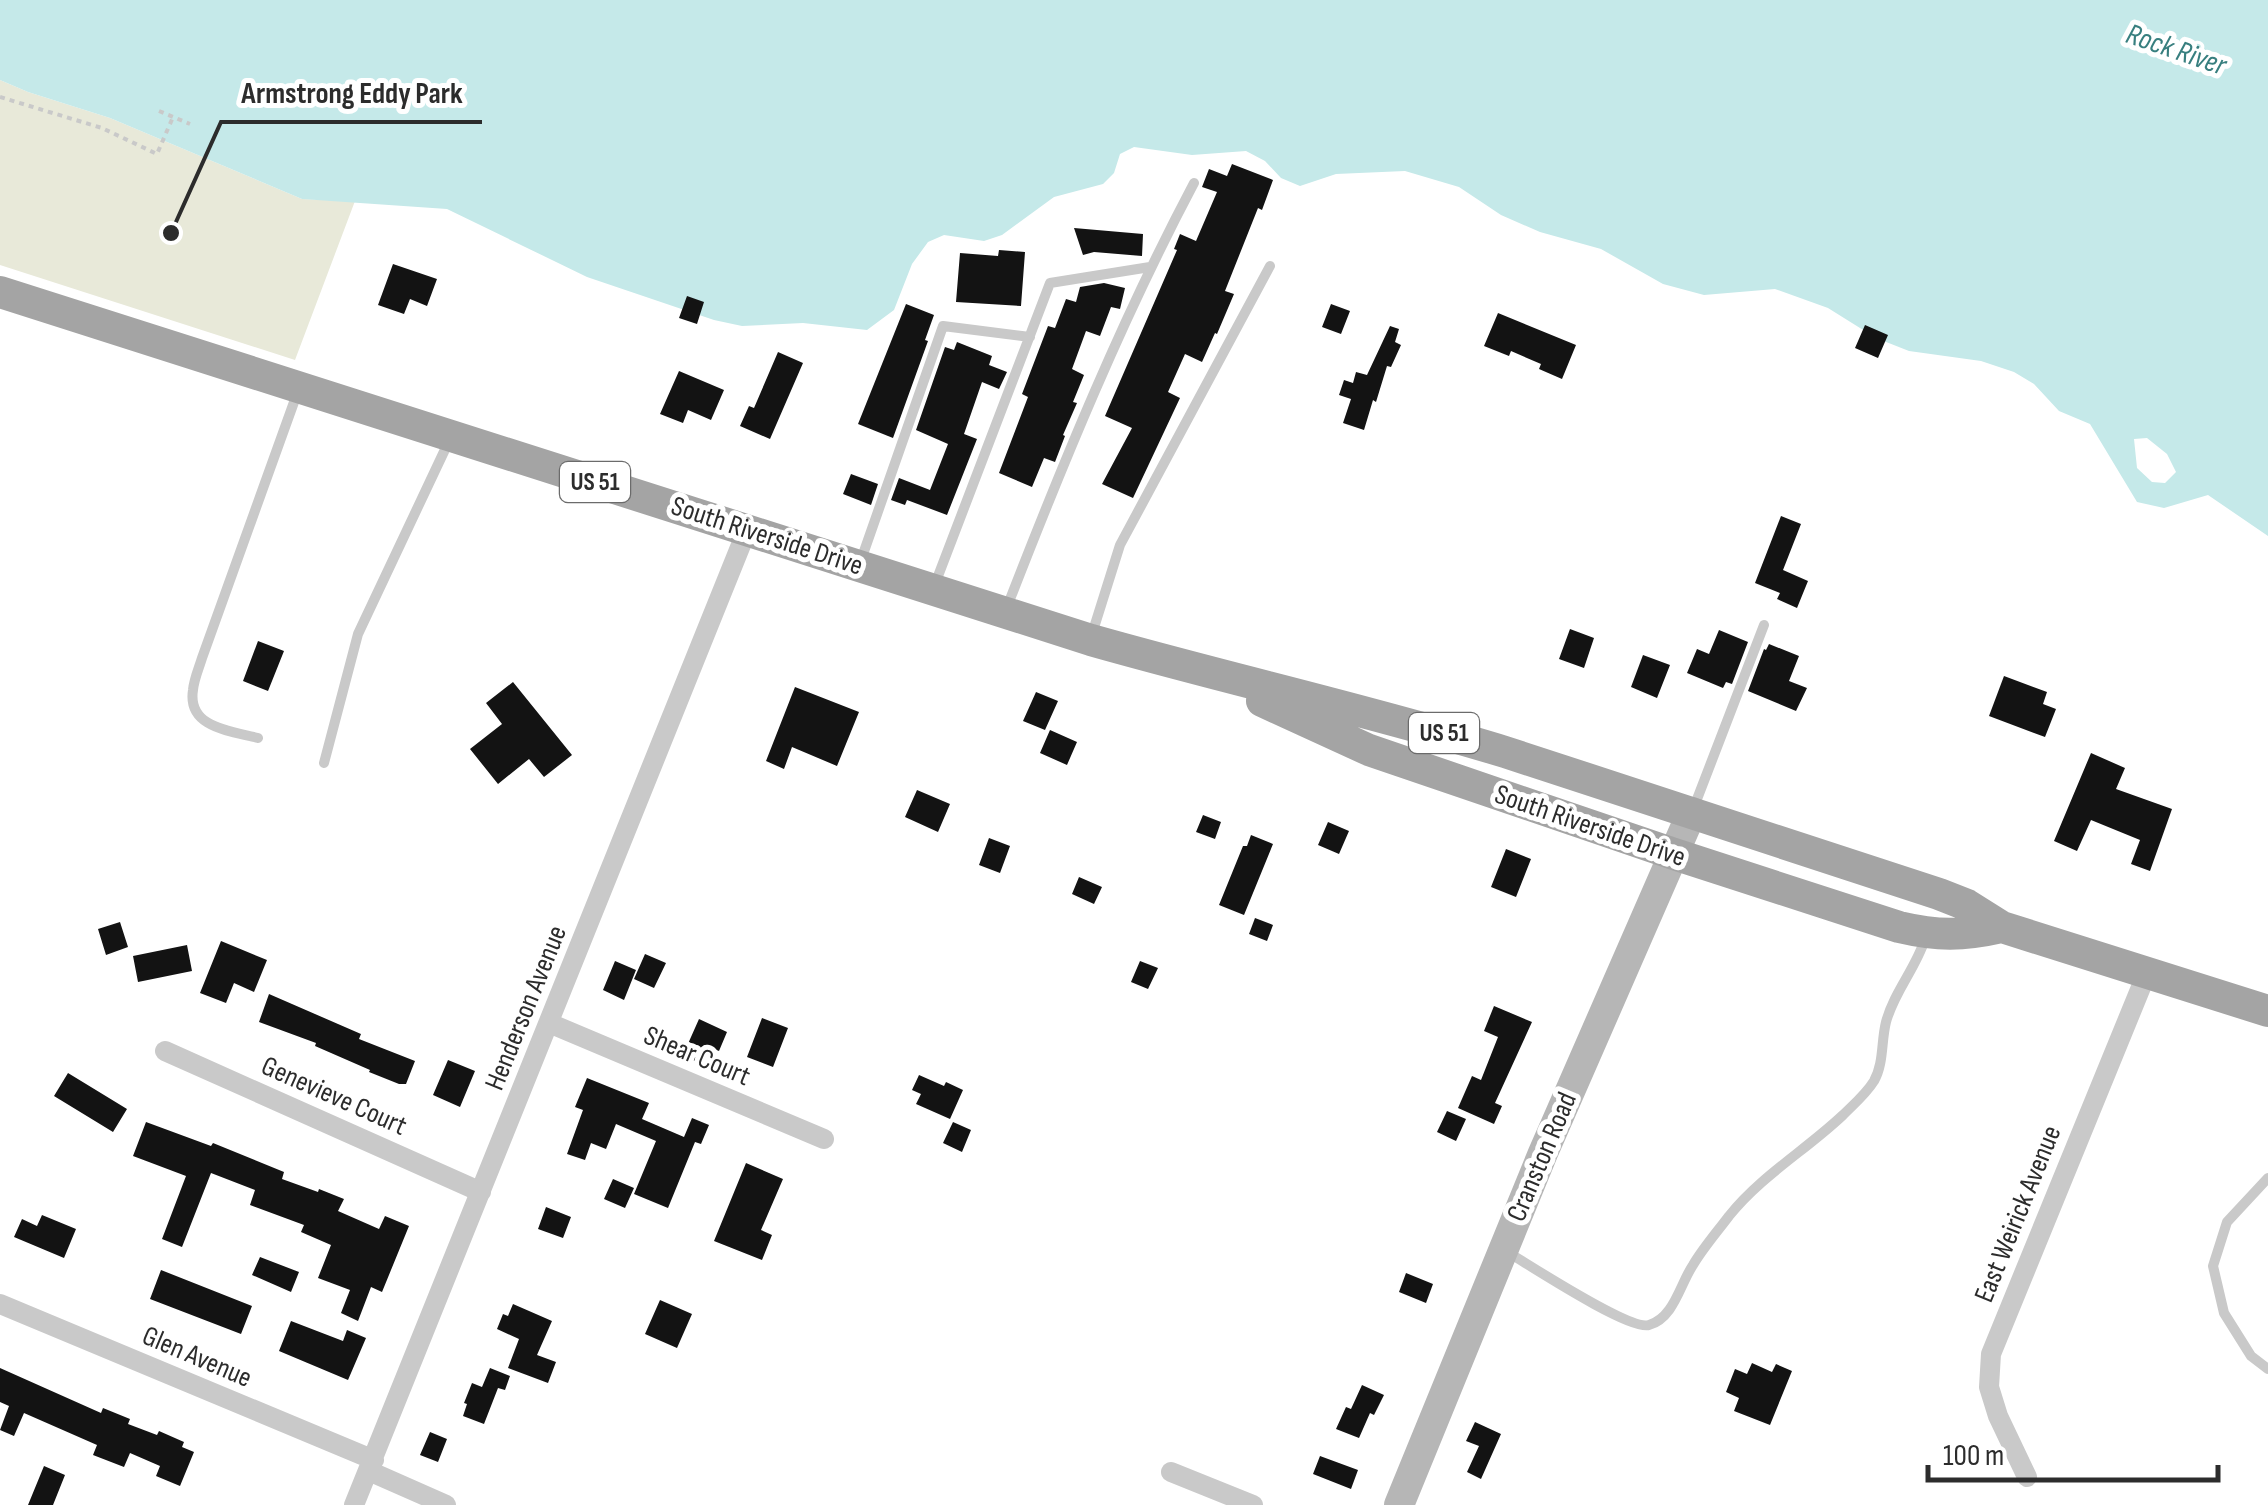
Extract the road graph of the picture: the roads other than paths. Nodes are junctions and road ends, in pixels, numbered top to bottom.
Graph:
1 (1194, 182) dead end
2 (1270, 266) dead end
3 (1150, 267) junction
4 (0, 292) edge
5 (1030, 337) junction
6 (299, 388) junction
7 (452, 436) junction
8 (747, 530) junction
9 (860, 566) junction
10 (933, 589) junction
11 (1005, 612) junction
12 (1764, 626) dead end
13 (1090, 640) junction
14 (1192, 668) junction
15 (258, 738) dead end
16 (324, 763) dead end
17 (1692, 812) junction
18 (1674, 854) junction
19 (2002, 928) junction
20 (1926, 934) junction
21 (2146, 974) junction
22 (2268, 1011) edge
23 (550, 1024) junction
24 (164, 1051) dead end
25 (824, 1140) dead end
26 (2268, 1178) edge
27 (482, 1192) junction
28 (1503, 1250) junction
29 (0, 1304) edge
30 (2268, 1369) edge
31 (371, 1466) junction
32 (1171, 1472) dead end
33 (2027, 1477) dead end
34 (354, 1505) edge
35 (446, 1505) edge
36 (1252, 1505) edge
37 (1398, 1505) edge

1 - 3 lane
2 - 13 lane
3 - 5 lane
3 - 11 lane
4 - 6 main road, South Riverside Drive / US 51
5 - 9 lane
5 - 10 lane
6 - 7 main road, South Riverside Drive / US 51
6 - 15 lane
7 - 8 main road, South Riverside Drive / US 51
7 - 16 lane
8 - 9 main road, South Riverside Drive / US 51
8 - 23 street, Henderson Avenue
9 - 10 main road, South Riverside Drive / US 51
10 - 11 main road, South Riverside Drive / US 51
11 - 13 main road, South Riverside Drive / US 51
12 - 17 lane
13 - 14 main road, South Riverside Drive / US 51
14 - 17 main road, South Riverside Drive / US 51
14 - 18 main road, South Riverside Drive / US 51
17 - 18 street, Cranston Road
17 - 19 main road, South Riverside Drive / US 51
18 - 20 main road, South Riverside Drive / US 51
18 - 28 street, Cranston Road
19 - 20 main road, South Riverside Drive / US 51
19 - 21 main road, South Riverside Drive / US 51
20 - 28 lane
21 - 22 main road, South Riverside Drive / US 51
21 - 33 street, East Weirick Avenue
23 - 25 street, Shear Court
23 - 27 street, Henderson Avenue
24 - 27 street, Genevieve Court
26 - 30 lane
27 - 31 street, Henderson Avenue
28 - 37 street, Cranston Road
29 - 31 street, Glen Avenue
31 - 34 street, Henderson Avenue
31 - 35 street, Glen Avenue
32 - 36 street

